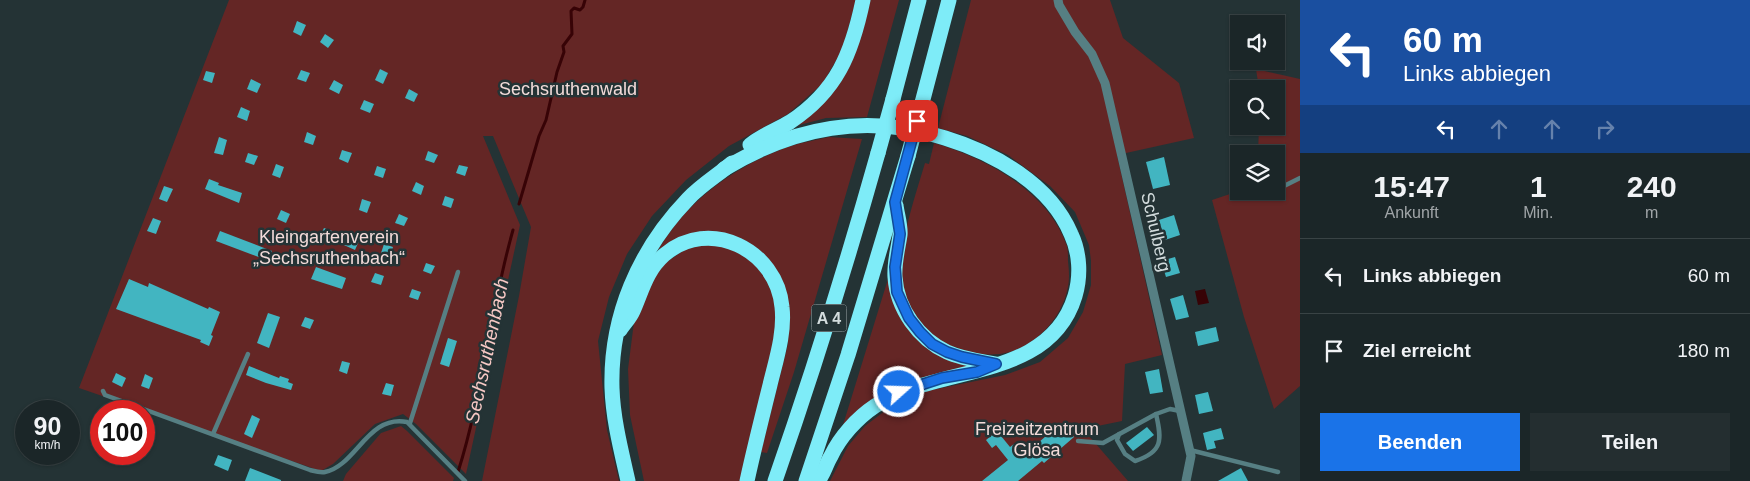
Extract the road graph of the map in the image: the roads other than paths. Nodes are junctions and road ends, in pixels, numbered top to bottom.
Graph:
1 (863, 0) edge
2 (919, 0) edge
3 (949, 0) edge
4 (1058, 0) edge
5 (724, 169) junction
6 (1300, 178) edge
7 (1285, 186) edge
8 (895, 202) junction
9 (458, 272) dead end
10 (616, 335) junction
11 (248, 354) dead end
12 (996, 364) junction
13 (103, 391) dead end
14 (1181, 412) junction
15 (1156, 414) junction
16 (410, 423) junction
17 (213, 434) junction
18 (1119, 434) junction
19 (1078, 441) dead end
20 (1190, 450) junction
21 (1278, 472) dead end
22 (465, 481) edge
23 (628, 481) edge
24 (747, 481) edge
25 (775, 481) edge
26 (806, 481) edge
27 (818, 481) edge
28 (1186, 481) edge

1 - 5 highway
2 - 25 highway, A 4, bridge
3 - 8 highway, A 4, bridge
4 - 14 street, Schulberg
5 - 10 highway
5 - 12 highway
6 - 7 lane
8 - 12 highway
8 - 26 highway, A 4
9 - 16 lane
10 - 23 highway
10 - 24 highway
11 - 17 lane
12 - 27 highway
13 - 17 lane
14 - 15 lane
14 - 20 street, Schulberg
15 - 18 lane
15 - 18 lane
16 - 17 lane
16 - 22 lane
18 - 19 lane
20 - 21 lane
20 - 28 street, Schulberg

